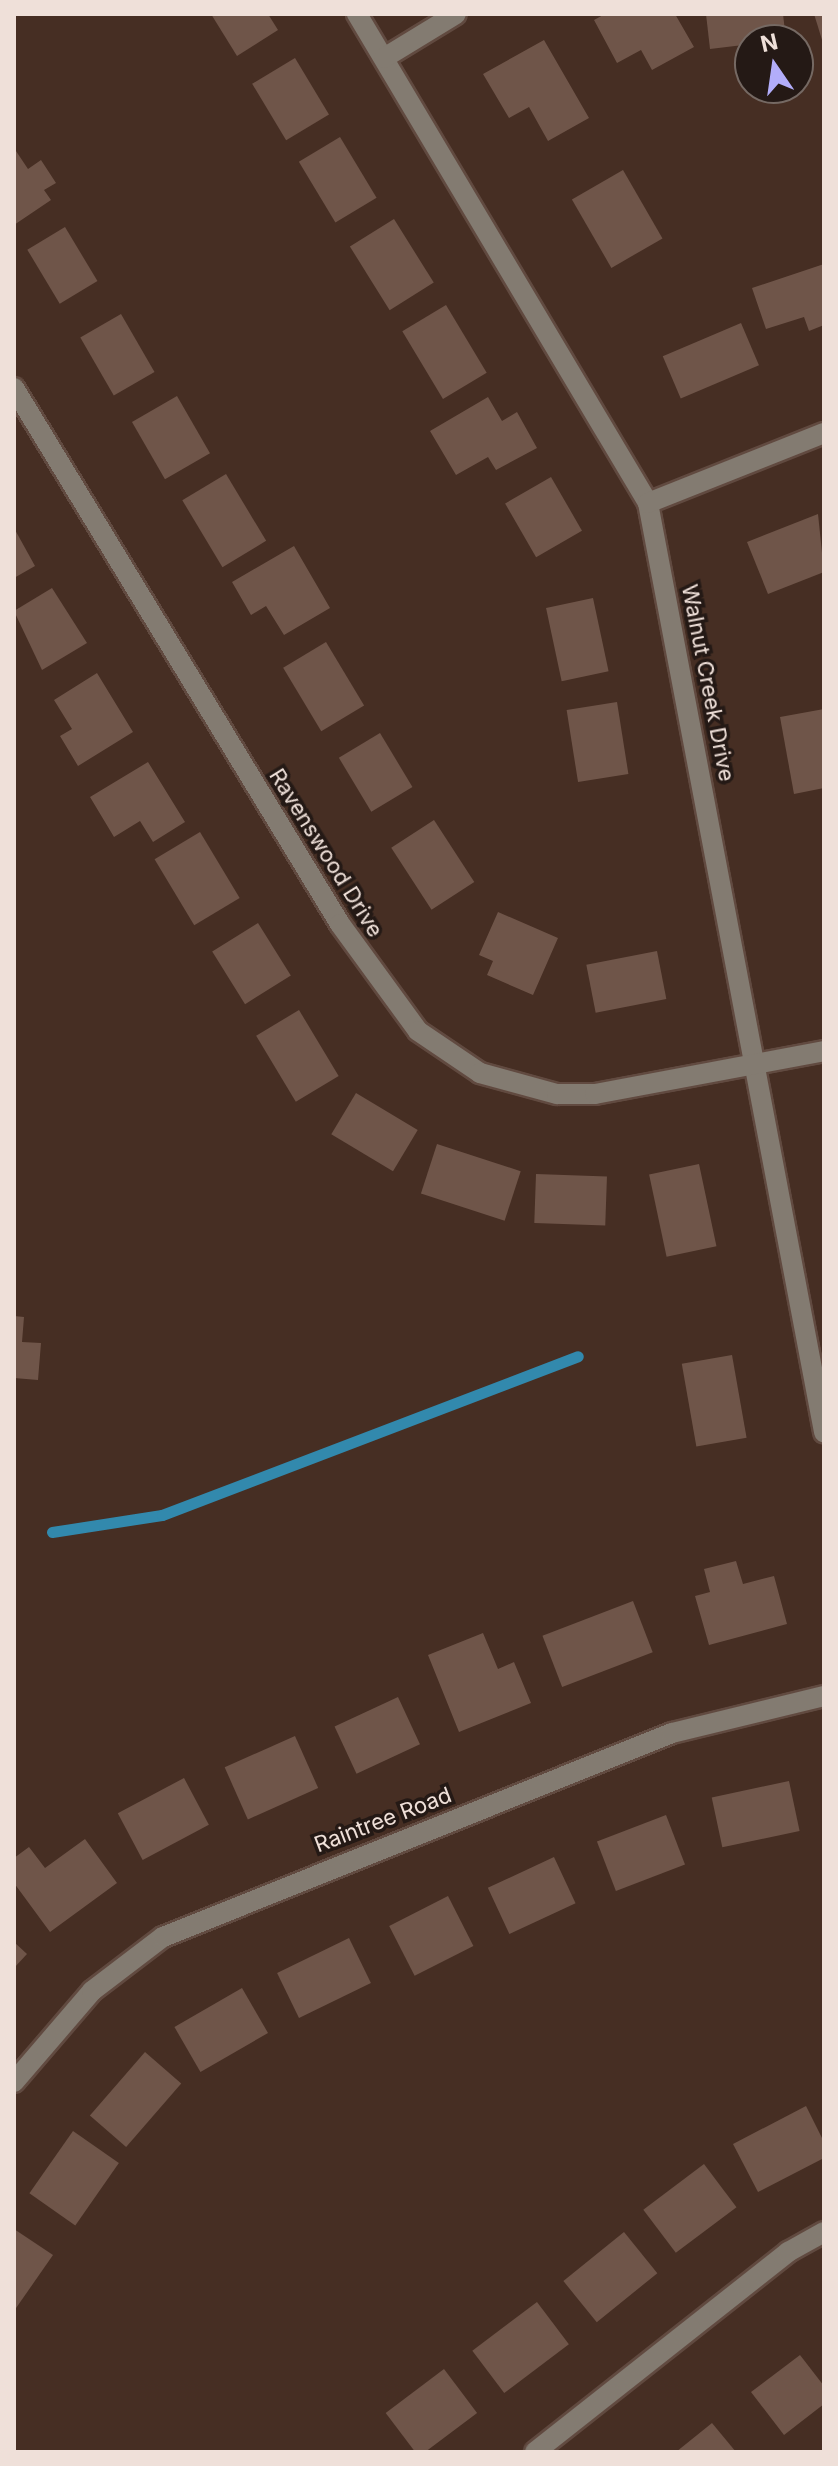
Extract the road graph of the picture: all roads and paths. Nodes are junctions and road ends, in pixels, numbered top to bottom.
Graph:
1 (357, 14) edge
2 (456, 14) edge
3 (384, 58) junction
4 (14, 388) edge
5 (824, 433) edge
6 (648, 503) junction
7 (824, 1051) edge
8 (759, 1066) junction
9 (824, 1432) edge
10 (824, 1696) edge
11 (14, 2082) edge
12 (824, 2232) edge
13 (535, 2452) edge

1 - 3 street, Walnut Creek Drive
2 - 3 street
3 - 6 street, Walnut Creek Drive
4 - 8 street, Ravenswood Drive
5 - 6 street
6 - 8 street, Walnut Creek Drive
7 - 8 street, Ravenswood Drive
8 - 9 street, Walnut Creek Drive
10 - 11 street, Raintree Road
12 - 13 street

